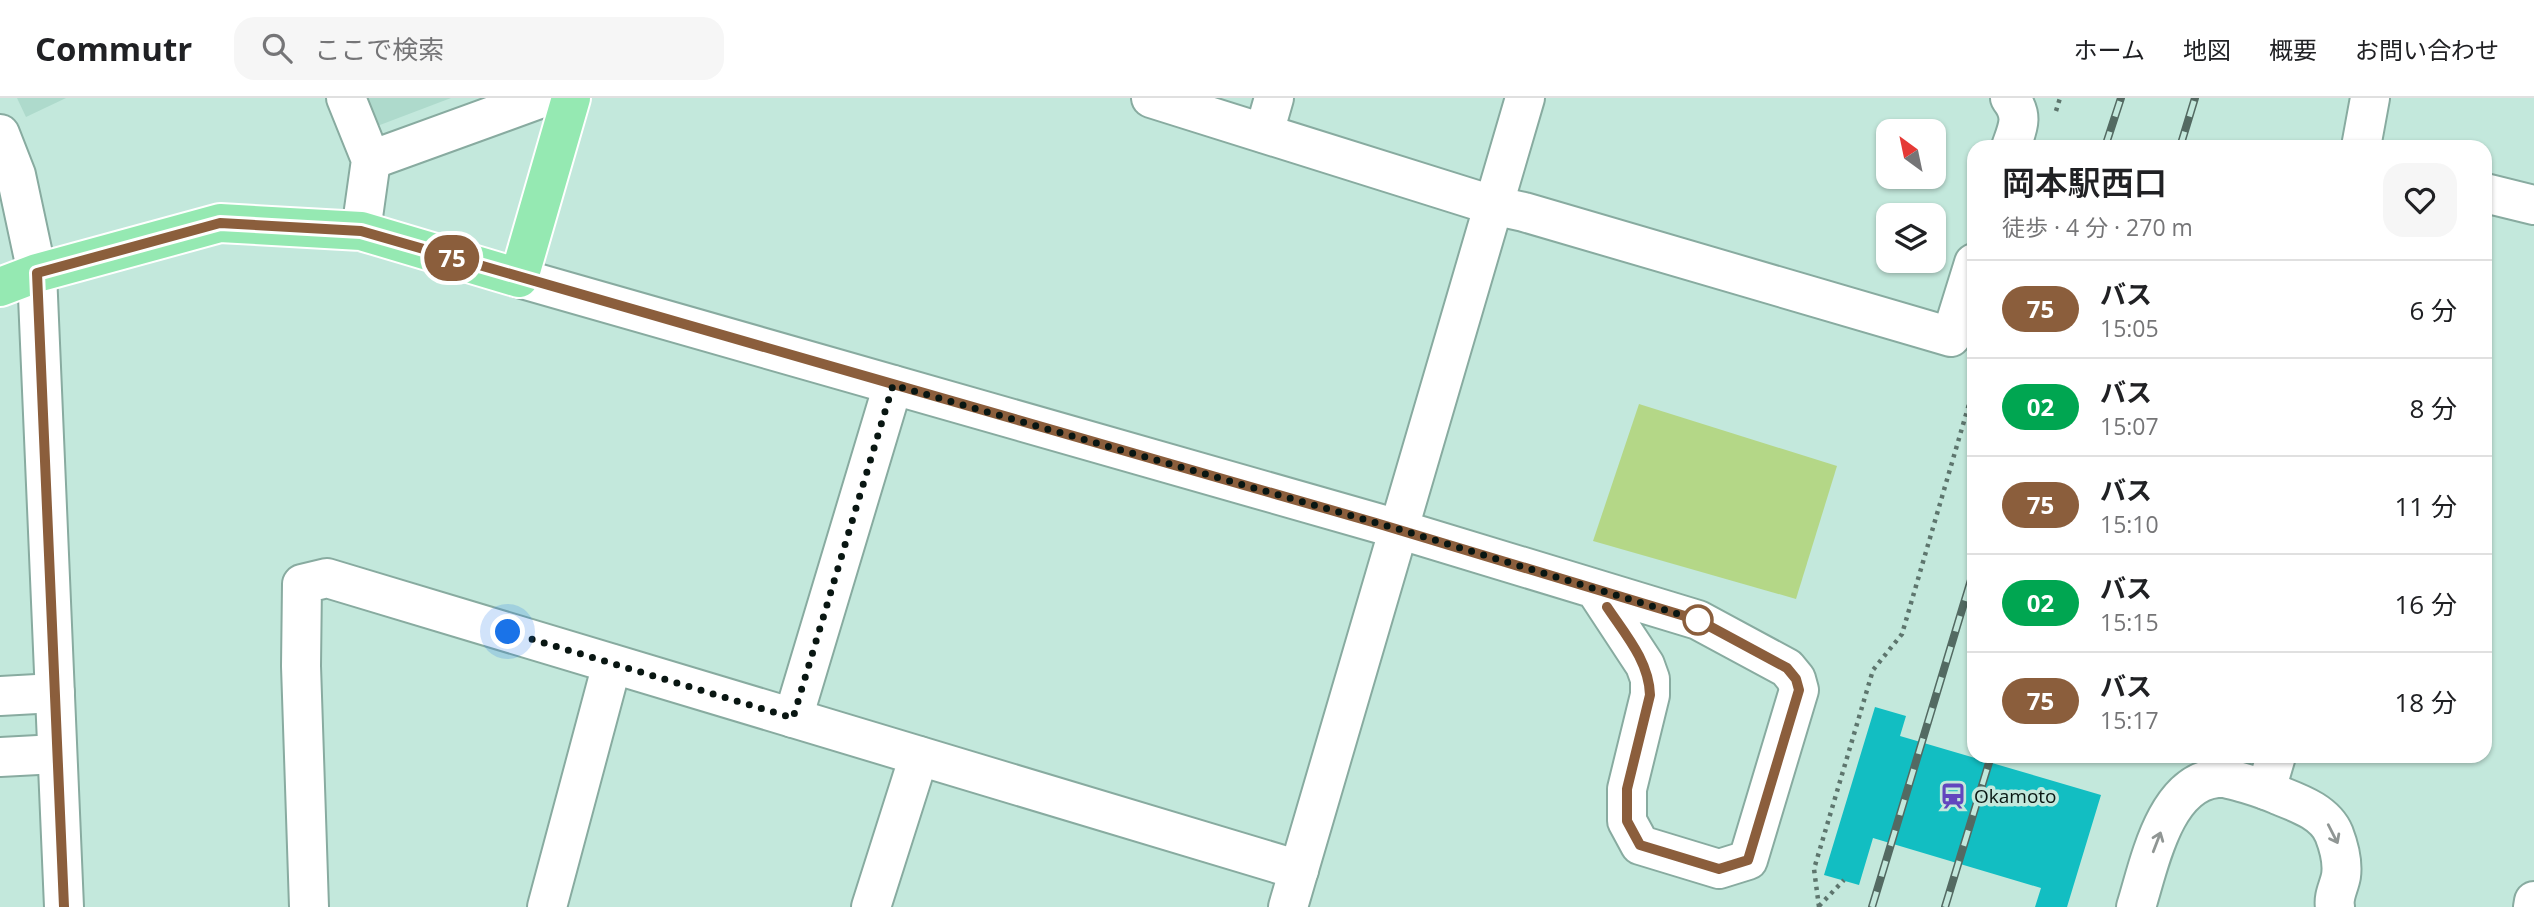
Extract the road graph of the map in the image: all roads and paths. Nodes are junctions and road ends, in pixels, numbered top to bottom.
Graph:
1 (346, 98) edge
2 (542, 98) edge
3 (571, 98) edge
4 (1151, 98) edge
5 (1525, 98) edge
6 (2010, 98) edge
7 (2370, 98) edge
8 (468, 111) edge
9 (1269, 116) edge
10 (0, 134) edge
11 (2013, 140) edge
12 (2362, 140) edge
13 (372, 160) junction
14 (2492, 195) edge
15 (1492, 205) junction
16 (2534, 205) edge
17 (361, 231) junction
18 (37, 273) junction
19 (519, 278) junction
20 (1967, 286) edge
21 (0, 287) edge
22 (893, 385) junction
23 (1967, 411) edge
24 (1398, 529) junction
25 (1595, 589) junction
26 (612, 664) junction
27 (55, 693) junction
28 (0, 696) edge
29 (793, 718) junction
30 (57, 754) junction
31 (919, 756) junction
32 (0, 757) edge
33 (2271, 773) edge
34 (1299, 870) junction
35 (1844, 880) dead end
36 (2534, 901) edge
37 (1819, 906) edge
38 (64, 907) edge
39 (309, 907) edge
40 (547, 907) edge
41 (871, 907) edge
42 (1288, 907) edge
43 (2136, 907) edge
44 (2335, 907) edge
45 (2532, 907) edge

1 - 13 street
2 - 8 street
3 - 19 main road
4 - 9 street
5 - 15 street
6 - 11 street
7 - 12 street
8 - 13 street
9 - 15 street
10 - 18 street
13 - 17 street
14 - 16 street
15 - 20 street
15 - 24 street
17 - 18 main road
17 - 19 main road
18 - 21 main road
18 - 27 street
19 - 22 street
22 - 24 street
22 - 29 street
23 - 37 path
24 - 25 street
24 - 34 street
25 - 25 street
26 - 29 street
26 - 39 street
26 - 40 street
27 - 28 street
27 - 30 street
29 - 31 street
30 - 32 street
30 - 38 street
31 - 34 street
31 - 41 street
43 -> 33 street
33 -> 44 street
34 - 42 street
35 - 37 path
36 - 45 street

